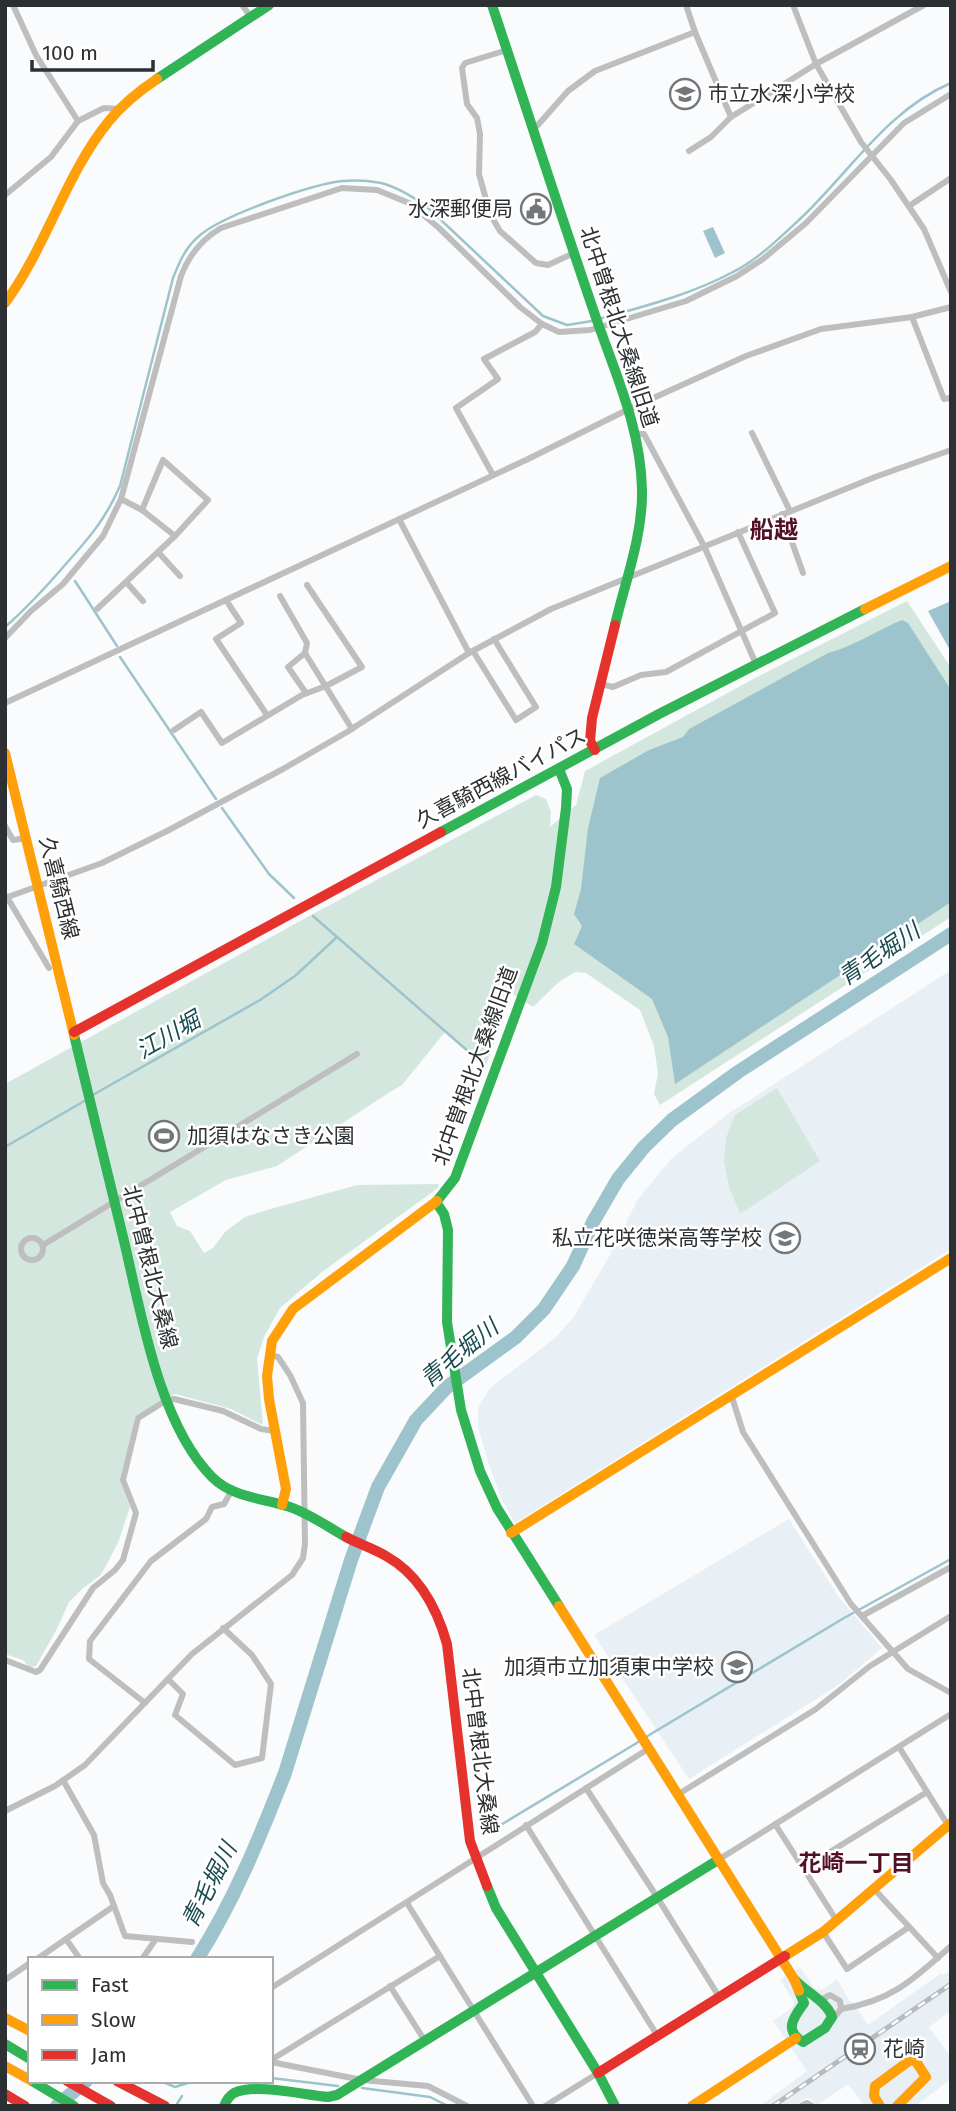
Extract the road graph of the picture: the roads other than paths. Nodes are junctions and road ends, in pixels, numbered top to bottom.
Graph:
1 (13, 5) edge
2 (242, 5) edge
3 (269, 5) edge
4 (492, 5) edge
5 (686, 5) edge
6 (793, 5) edge
7 (924, 5) edge
8 (251, 17) junction
9 (695, 32) junction
10 (507, 50) junction
11 (816, 64) junction
12 (951, 94) edge
13 (120, 109) junction
14 (731, 117) junction
15 (78, 121) junction
16 (532, 128) junction
17 (689, 151) dead end
18 (870, 155) junction
19 (951, 178) edge
20 (5, 195) edge
21 (909, 206) junction
22 (574, 253) junction
23 (951, 292) edge
24 (5, 303) edge
25 (951, 307) edge
26 (912, 317) junction
27 (542, 324) junction
28 (600, 328) junction
29 (951, 398) edge
30 (629, 409) junction
31 (752, 433) dead end
32 (634, 434) junction
33 (951, 450) edge
34 (494, 475) junction
35 (121, 499) junction
36 (142, 510) junction
37 (789, 511) junction
38 (782, 514) junction
39 (399, 519) junction
40 (738, 532) junction
41 (175, 536) junction
42 (704, 546) junction
43 (158, 552) junction
44 (951, 566) edge
45 (803, 573) dead end
46 (180, 576) dead end
47 (628, 576) junction
48 (126, 582) junction
49 (307, 585) dead end
50 (280, 596) dead end
51 (226, 600) junction
52 (143, 601) dead end
53 (97, 609) dead end
54 (742, 632) junction
55 (5, 638) edge
56 (494, 639) junction
57 (471, 652) junction
58 (305, 653) junction
59 (756, 664) junction
60 (601, 684) junction
61 (326, 686) junction
62 (306, 693) junction
63 (5, 703) edge
64 (267, 715) junction
65 (352, 729) junction
66 (174, 730) dead end
67 (595, 750) junction
68 (5, 753) edge
69 (559, 769) junction
70 (5, 826) edge
71 (27, 838) junction
72 (38, 886) junction
73 (6, 897) edge
74 (49, 968) dead end
75 (74, 1032) junction
76 (357, 1054) dead end
77 (113, 1200) junction
78 (436, 1202) junction
79 (43, 1245) dead end
80 (951, 1258) edge
81 (270, 1355) junction
82 (731, 1394) junction
83 (167, 1400) junction
84 (275, 1431) junction
85 (232, 1490) junction
86 (282, 1504) junction
87 (303, 1513) junction
88 (511, 1533) junction
89 (948, 1568) edge
90 (951, 1578) edge
91 (862, 1616) junction
92 (951, 1616) edge
93 (223, 1628) junction
94 (893, 1651) junction
95 (5, 1660) edge
96 (167, 1679) junction
97 (951, 1693) edge
98 (145, 1703) junction
99 (951, 1714) edge
100 (899, 1747) junction
101 (648, 1749) junction
102 (63, 1780) junction
103 (586, 1788) junction
104 (927, 1792) junction
105 (677, 1795) junction
106 (5, 1811) edge
107 (775, 1824) junction
108 (526, 1825) junction
109 (950, 1826) edge
110 (475, 1857) junction
111 (718, 1860) junction
112 (804, 1868) junction
113 (875, 1890) junction
114 (657, 1897) junction
115 (407, 1903) junction
116 (114, 1906) junction
117 (837, 1921) junction
118 (909, 1927) junction
119 (823, 1932) junction
120 (595, 1935) junction
121 (66, 1939) junction
122 (156, 1939) junction
123 (192, 1942) dead end
124 (951, 1946) edge
125 (440, 1956) junction
126 (40, 1957) edge
127 (79, 1957) edge
128 (143, 1957) edge
129 (780, 1958) junction
130 (937, 1958) junction
131 (28, 1965) edge
132 (536, 1972) junction
133 (794, 1979) junction
134 (5, 1980) edge
135 (390, 1986) junction
136 (273, 1987) edge
137 (719, 1996) junction
138 (819, 2001) junction
139 (841, 2009) junction
140 (474, 2010) junction
141 (5, 2018) edge
142 (831, 2021) junction
143 (28, 2030) edge
144 (657, 2035) junction
145 (796, 2038) junction
146 (425, 2041) junction
147 (5, 2045) edge
148 (273, 2057) edge
149 (28, 2058) edge
150 (273, 2058) edge
151 (5, 2066) edge
152 (598, 2073) junction
153 (28, 2079) edge
154 (362, 2080) junction
155 (35, 2083) edge
156 (71, 2083) edge
157 (120, 2083) edge
158 (5, 2094) edge
159 (330, 2101) edge
160 (21, 2103) edge
161 (74, 2106) edge
162 (111, 2106) edge
163 (165, 2106) edge
164 (224, 2106) edge
165 (467, 2106) edge
166 (533, 2106) edge
167 (545, 2106) edge
168 (615, 2106) edge
169 (692, 2106) edge
170 (802, 2106) edge
171 (812, 2106) edge
172 (880, 2106) edge
173 (897, 2106) edge

1 - 15 street
2 - 8 street
3 - 8 main road
4 - 10 main road, 北中曽根北大桑線旧道
5 - 9 street
6 - 11 street
7 - 11 street
8 - 13 main road
9 - 14 street
9 - 16 street
10 - 16 main road, 北中曽根北大桑線旧道
10 - 22 street
11 - 14 street
11 - 18 street
12 - 18 street
13 - 15 street
13 - 24 main road
14 - 17 street
15 - 20 street
16 - 22 main road, 北中曽根北大桑線旧道
18 - 21 street
18 - 28 street
19 - 21 street
21 - 23 street
22 - 28 main road, 北中曽根北大桑線旧道
25 - 26 street
26 - 29 street
26 - 30 street
27 - 28 street
27 - 34 street
27 - 35 street
28 - 30 main road, 北中曽根北大桑線旧道
30 - 32 main road, 北中曽根北大桑線旧道
30 - 34 street
31 - 37 street
32 - 42 street
32 - 47 main road, 北中曽根北大桑線旧道
33 - 37 street
34 - 39 street
35 - 36 street
35 - 55 street
36 - 41 street
36 - 41 street
37 - 38 street
38 - 40 street
38 - 45 street
39 - 51 street
39 - 57 street
40 - 42 street
40 - 54 street
41 - 43 street
42 - 47 street
42 - 54 street
43 - 46 street
43 - 48 street
44 - 59 main road, 久喜騎西線バイパス
47 - 56 street
47 - 60 main road, 北中曽根北大桑線旧道
48 - 52 street
48 - 53 street
49 - 61 street
50 - 58 street
51 - 63 street
51 - 64 street
54 - 59 street
54 - 60 street
56 - 57 street
56 - 57 street
57 - 65 street
58 - 61 street
58 - 62 street
59 - 67 main road, 久喜騎西線バイパス
60 - 67 main road, 北中曽根北大桑線旧道
61 - 62 street
61 - 65 street
62 - 64 street
64 - 66 street
65 - 72 street
67 - 69 main road, 久喜騎西線バイパス
68 - 71 main road, 久喜騎西線
69 - 75 main road, 久喜騎西線バイパス
69 - 78 main road, 北中曽根北大桑線旧道
70 - 71 street
71 - 72 main road, 久喜騎西線
72 - 73 street
72 - 75 main road, 久喜騎西線
73 - 74 street
75 - 77 main road, 北中曽根北大桑線
76 - 77 street
77 - 79 street
77 - 83 main road, 北中曽根北大桑線
78 - 81 main road, 北中曽根北大桑線旧道
78 - 88 main road
80 - 82 main road
81 - 84 main road, 北中曽根北大桑線旧道
81 - 87 street
82 - 88 main road
82 - 91 street
83 - 84 street
83 - 85 main road, 北中曽根北大桑線
83 - 95 street
84 - 86 main road, 北中曽根北大桑線旧道
85 - 86 main road, 北中曽根北大桑線
85 - 98 street
86 - 87 main road, 北中曽根北大桑線
87 - 93 street
87 - 110 main road, 北中曽根北大桑線
88 - 101 main road
89 - 90 street
89 - 91 street
91 - 94 street
92 - 94 street
93 - 96 street
93 - 96 street
94 - 97 street
94 - 105 street
96 - 98 street
98 - 102 street
99 - 100 street
100 - 104 street
100 - 107 street
101 - 103 street
101 - 105 main road
102 - 106 street
102 - 116 street
103 - 108 street
103 - 114 street
104 - 109 street
104 - 112 street
105 - 111 main road
107 - 111 street
107 - 112 street
108 - 110 street
108 - 120 street
109 - 113 main road
110 - 115 street
110 - 132 main road, 北中曽根北大桑線
111 - 114 main road
111 - 129 main road
112 - 117 street
113 - 117 main road
113 - 118 street
114 - 120 main road
114 - 137 street
115 - 125 street
115 - 136 street
116 - 121 street
116 - 122 street
117 - 119 main road
118 - 119 street
118 - 130 street
119 - 129 main road
120 - 132 main road
120 - 144 street
121 - 126 street
121 - 127 street
122 - 123 street
122 - 128 street
124 - 130 street
125 - 135 street
125 - 140 street
129 - 133 main road
129 - 137 main road
130 - 139 street
131 - 134 street
132 - 140 main road
132 - 152 main road, 北中曽根北大桑線
133 - 138 main road
133 - 145 main road
135 - 146 street
135 - 148 street
137 - 144 main road
138 - 139 street
138 - 142 main road
139 - 142 street
140 - 146 main road
140 - 166 street
141 - 143 main road
142 - 145 main road
144 - 152 main road
145 - 169 main road
146 - 154 main road
147 - 149 main road
150 - 154 street
151 - 153 main road
152 - 167 street
152 - 168 main road, 北中曽根北大桑線
154 - 159 main road
154 - 165 street
155 - 161 main road
156 - 162 main road
157 - 163 main road
158 - 160 main road
159 - 164 main road
170 - 171 street
172 - 173 main road

